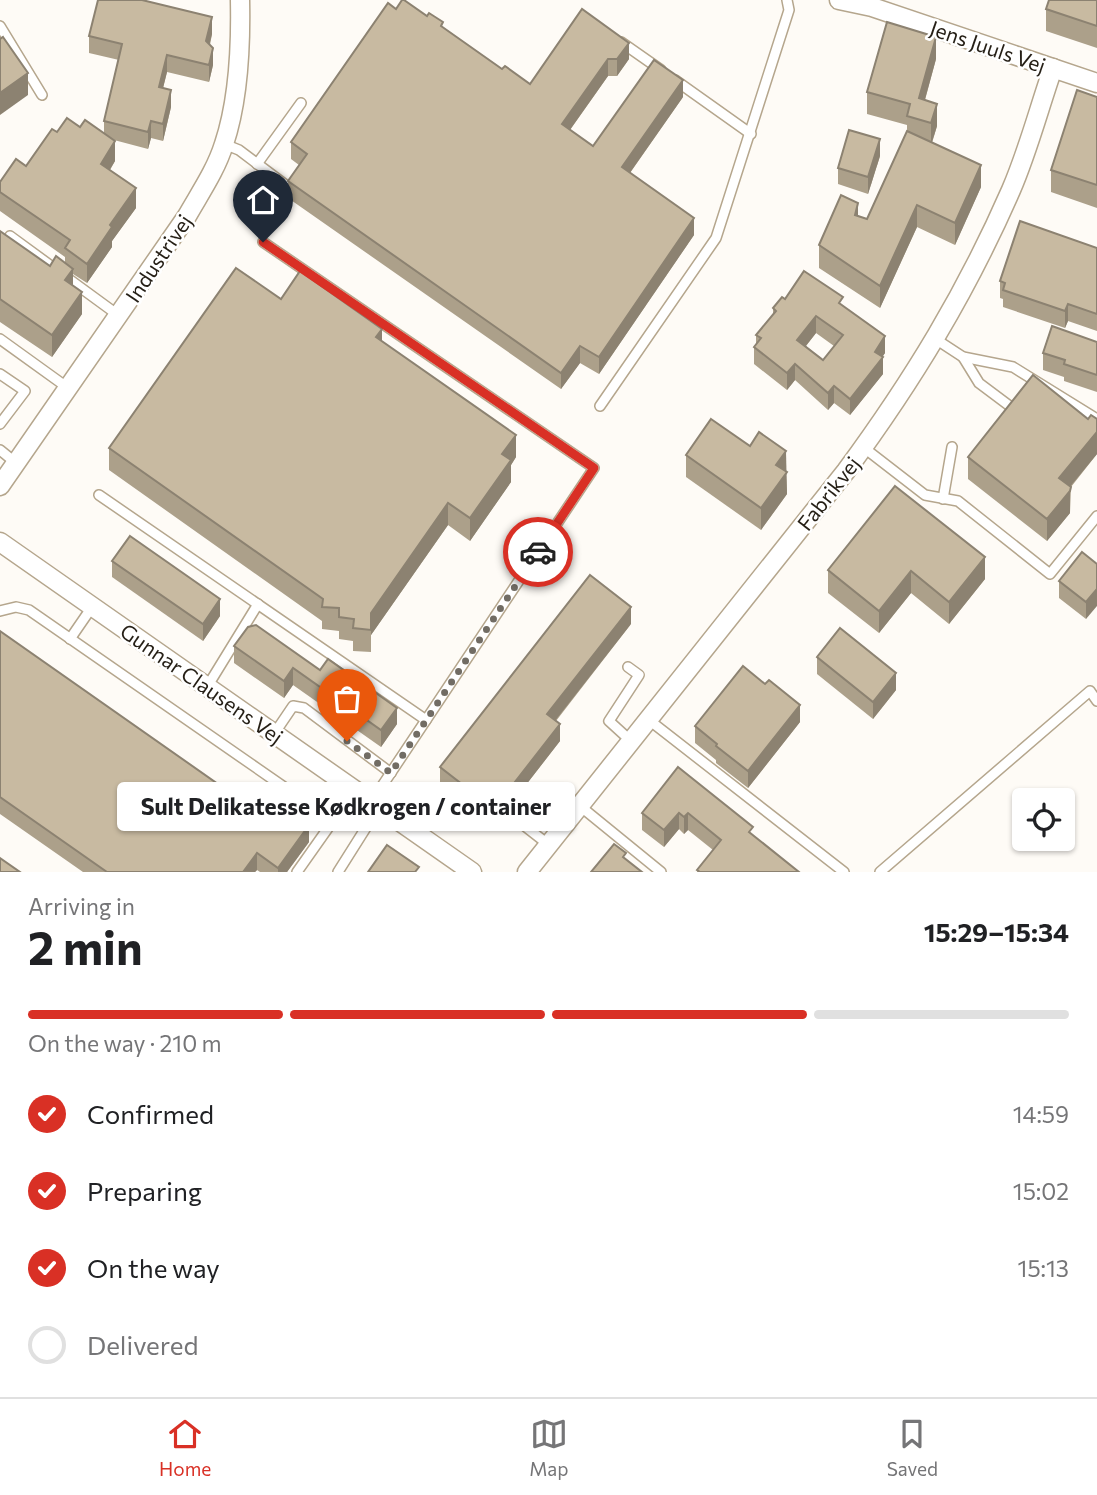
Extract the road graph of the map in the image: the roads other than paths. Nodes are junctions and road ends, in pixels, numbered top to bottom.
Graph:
1 (240, 0) edge
2 (787, 0) edge
3 (839, 0) edge
4 (874, 4) edge
5 (0, 26) edge
6 (609, 33) edge
7 (4, 42) edge
8 (1053, 68) junction
9 (1097, 83) edge
10 (42, 95) dead end
11 (301, 103) dead end
12 (751, 134) junction
13 (224, 144) junction
14 (257, 164) junction
15 (287, 186) edge
16 (10, 236) edge
17 (263, 242) dead end
18 (118, 315) junction
19 (0, 339) edge
20 (937, 340) junction
21 (963, 357) junction
22 (0, 374) edge
23 (68, 388) junction
24 (600, 406) dead end
25 (1015, 410) edge
26 (1097, 419) edge
27 (0, 424) edge
28 (863, 447) junction
29 (952, 447) dead end
30 (0, 450) edge
31 (16, 463) junction
32 (0, 486) edge
33 (99, 495) dead end
34 (943, 499) junction
35 (1096, 519) edge
36 (0, 542) edge
37 (258, 604) junction
38 (92, 607) junction
39 (0, 611) edge
40 (71, 639) junction
41 (628, 667) dead end
42 (207, 687) junction
43 (1097, 701) edge
44 (426, 720) junction
45 (649, 720) junction
46 (274, 734) junction
47 (632, 742) junction
48 (391, 773) junction
49 (348, 784) junction
50 (375, 804) junction
51 (580, 806) junction
52 (325, 816) junction
53 (517, 820) dead end
54 (549, 845) junction
55 (297, 872) edge
56 (338, 872) edge
57 (472, 872) edge
58 (527, 872) edge
59 (661, 872) edge
60 (844, 872) edge
61 (880, 872) edge

1 - 13 street, Industrivej
2 - 12 lane
3 - 4 street, Jens Juuls Vej
4 - 8 street, Jens Juuls Vej
5 - 7 lane
6 - 12 lane
7 - 10 lane
8 - 9 street, Jens Juuls Vej
8 - 20 street, Fabrikvej
11 - 14 lane
12 - 24 lane
13 - 14 lane
13 - 18 street, Industrivej
14 - 15 lane
16 - 18 lane
17 - 44 lane
18 - 23 street, Industrivej
19 - 23 lane
20 - 21 lane
20 - 28 street, Fabrikvej
21 - 25 lane
21 - 26 lane
22 - 27 lane
23 - 31 street, Industrivej
28 - 34 lane
28 - 45 street, Fabrikvej
29 - 34 lane
30 - 31 lane
31 - 32 street, Industrivej
33 - 37 lane
34 - 35 lane
36 - 38 street, Gunnar Clausens Vej
37 - 42 lane
37 - 44 lane
38 - 40 lane
38 - 42 street, Gunnar Clausens Vej
39 - 40 lane
40 - 52 lane
41 - 47 lane
42 - 46 street, Gunnar Clausens Vej
43 - 61 lane
44 - 48 lane
45 - 47 street, Fabrikvej
45 - 60 lane
46 - 48 lane
46 - 49 street, Gunnar Clausens Vej
47 - 51 street, Fabrikvej
48 - 50 lane
49 - 50 street, Gunnar Clausens Vej
49 - 52 lane
50 - 56 lane
50 - 57 street, Gunnar Clausens Vej
51 - 54 street, Fabrikvej
51 - 59 lane
52 - 55 lane
53 - 54 lane
54 - 58 street, Fabrikvej

